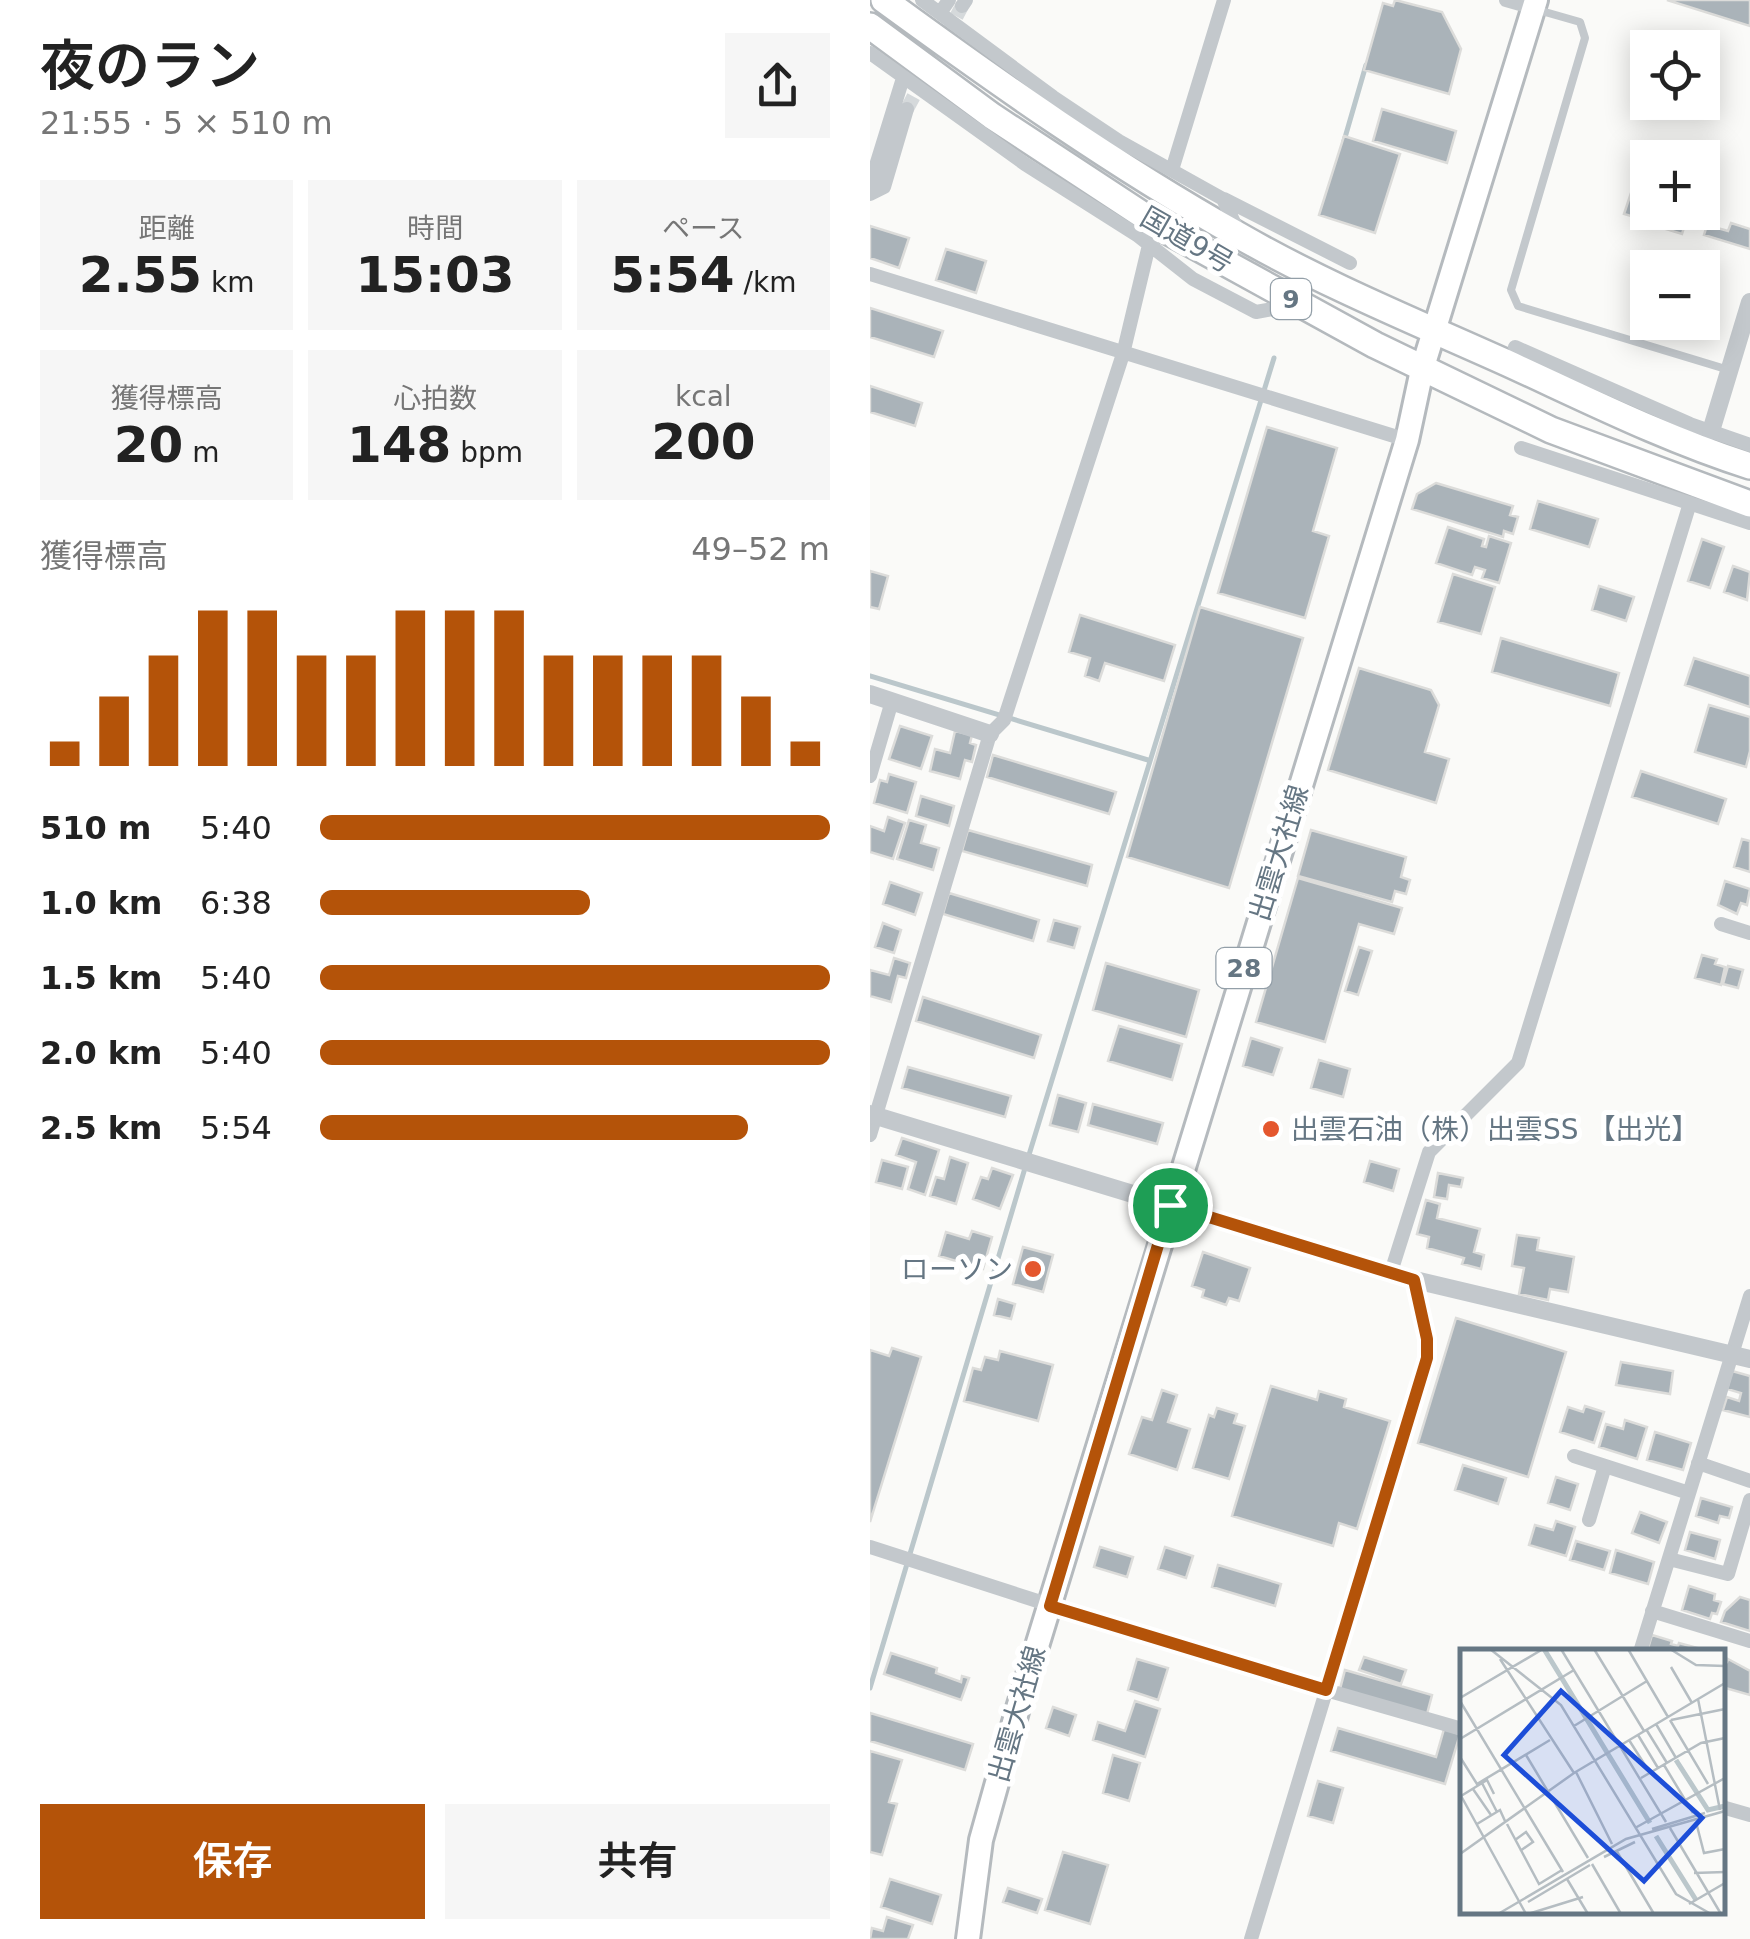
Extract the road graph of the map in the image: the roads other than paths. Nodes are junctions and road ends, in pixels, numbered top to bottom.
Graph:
1 (884, 0) edge
2 (922, 0) edge
3 (1224, 0) edge
4 (1506, 0) edge
5 (1535, 4) edge
6 (954, 5) edge
7 (870, 26) edge
8 (870, 53) edge
9 (903, 78) junction
10 (1016, 97) junction
11 (1053, 97) junction
12 (907, 109) tunnel mouth
13 (1025, 164) junction
14 (1066, 165) junction
15 (1172, 170) junction
16 (870, 185) edge
17 (870, 194) edge
18 (1223, 199) junction
19 (1241, 237) junction
20 (1149, 245) junction
21 (1350, 263) dead end
22 (870, 274) edge
23 (1750, 302) edge
24 (1301, 304) junction
25 (1436, 331) junction
26 (1123, 354) junction
27 (1519, 359) junction
28 (1548, 361) junction
29 (1422, 370) junction
30 (1729, 370) junction
31 (1710, 431) junction
32 (1407, 440) junction
33 (1750, 445) edge
34 (1521, 448) dead end
35 (1610, 452) junction
36 (1750, 466) edge
37 (1634, 485) junction
38 (1690, 503) junction
39 (1750, 504) edge
40 (1750, 523) edge
41 (870, 694) edge
42 (892, 701) junction
43 (990, 734) junction
44 (870, 776) edge
45 (1721, 924) dead end
46 (1750, 933) edge
47 (873, 1115) edge
48 (870, 1136) edge
49 (1170, 1205) junction
50 (1391, 1272) junction
51 (1414, 1280) junction
52 (1750, 1296) edge
53 (1741, 1357) edge
54 (1574, 1456) dead end
55 (1698, 1464) junction
56 (1605, 1466) junction
57 (1750, 1481) edge
58 (1689, 1493) junction
59 (1750, 1500) edge
60 (1588, 1520) dead end
61 (870, 1546) edge
62 (1669, 1558) junction
63 (1050, 1606) junction
64 (1652, 1611) junction
65 (1750, 1640) edge
66 (1641, 1649) edge
67 (1326, 1690) junction
68 (1460, 1728) edge
69 (1725, 1808) edge
70 (1750, 1815) edge
71 (968, 1939) edge
72 (1251, 1939) edge

1 - 10 highway, 国道9号 / 9
2 - 6 street
3 - 15 street
4 - 5 street
5 - 25 main road, 出雲大社線 / 28
5 - 30 lane
6 - 11 street
7 - 14 highway, 国道9号 / 9
8 - 9 street
9 - 13 street
9 - 16 street
10 - 11 street
10 - 19 highway, 国道9号 / 9
11 - 15 street
12 - 17 street
13 - 14 street
13 - 20 street
14 - 24 highway, 国道9号 / 9
15 - 18 street
18 - 19 street
18 - 21 street
19 - 25 highway, 国道9号 / 9
20 - 24 street
20 - 26 street
22 - 26 street
23 - 30 street
24 - 29 highway, 国道9号 / 9
25 - 27 highway, 国道9号 / 9
25 - 29 main road, 出雲大社線 / 28
26 - 32 street
26 - 43 street
27 - 28 street
27 - 28 street
27 - 36 highway, 国道9号 / 9
28 - 31 street
29 - 32 main road, 出雲大社線 / 28
29 - 35 highway, 国道9号 / 9
30 - 31 street
31 - 33 street
32 - 49 main road, 出雲大社線 / 28
34 - 37 street
35 - 37 street
35 - 39 highway, 国道9号 / 9
37 - 38 street
38 - 40 street
38 - 50 street
41 - 42 street
42 - 43 street
42 - 44 street
43 - 47 street
45 - 46 street
47 - 48 street
47 - 49 street
49 - 50 street
49 - 63 main road, 出雲大社線 / 28
50 - 51 street
51 - 53 street
51 - 67 street
52 - 53 street
53 - 55 street
54 - 56 street
55 - 57 street
55 - 58 street
56 - 58 street
56 - 60 street
58 - 62 street
59 - 62 street
61 - 63 street
62 - 64 street
63 - 71 main road, 出雲大社線 / 28
64 - 65 street
64 - 66 street
67 - 68 street
67 - 72 street
69 - 70 street

